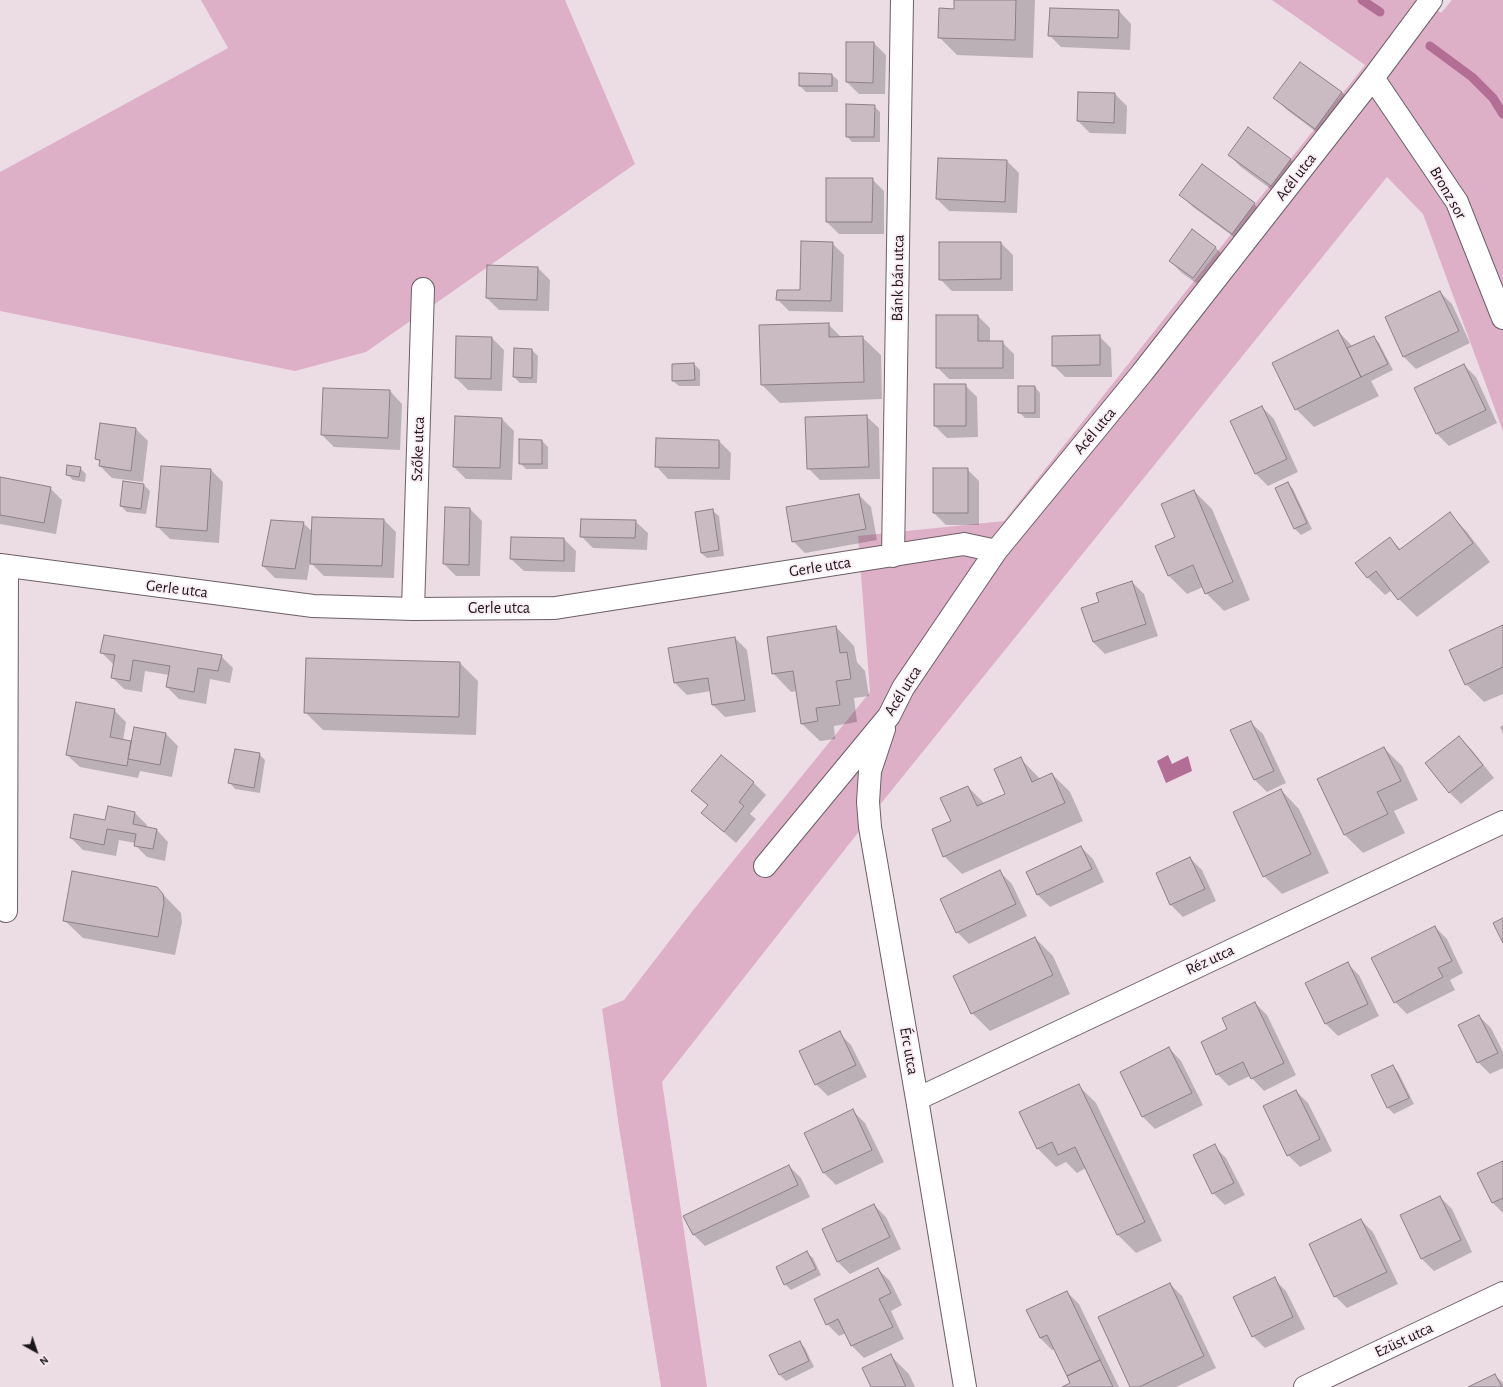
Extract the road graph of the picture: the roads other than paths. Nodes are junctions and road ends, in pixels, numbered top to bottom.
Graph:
1 (902, 0) edge
2 (1431, 0) edge
3 (1373, 78) junction
4 (423, 289) dead end
5 (1503, 318) edge
6 (996, 551) junction
7 (893, 556) junction
8 (4, 566) edge
9 (413, 609) junction
10 (888, 716) junction
11 (1503, 822) edge
12 (765, 866) dead end
13 (6, 912) dead end
14 (918, 1099) junction
15 (1503, 1293) edge
16 (965, 1387) edge
17 (1305, 1387) edge

1 - 7 street, Bánk bán utca
2 - 3 street, Acél utca
3 - 5 street, Bronz sor
3 - 6 street, Acél utca
4 - 9 street, Szőke utca
6 - 7 street, Gerle utca
6 - 10 street, Acél utca
7 - 9 street, Gerle utca
8 - 9 street, Gerle utca
8 - 13 street
10 - 12 street, Acél utca
10 - 14 street, Érc utca
11 - 14 street, Réz utca
14 - 16 street, Érc utca
15 - 17 street, Ezüst utca

